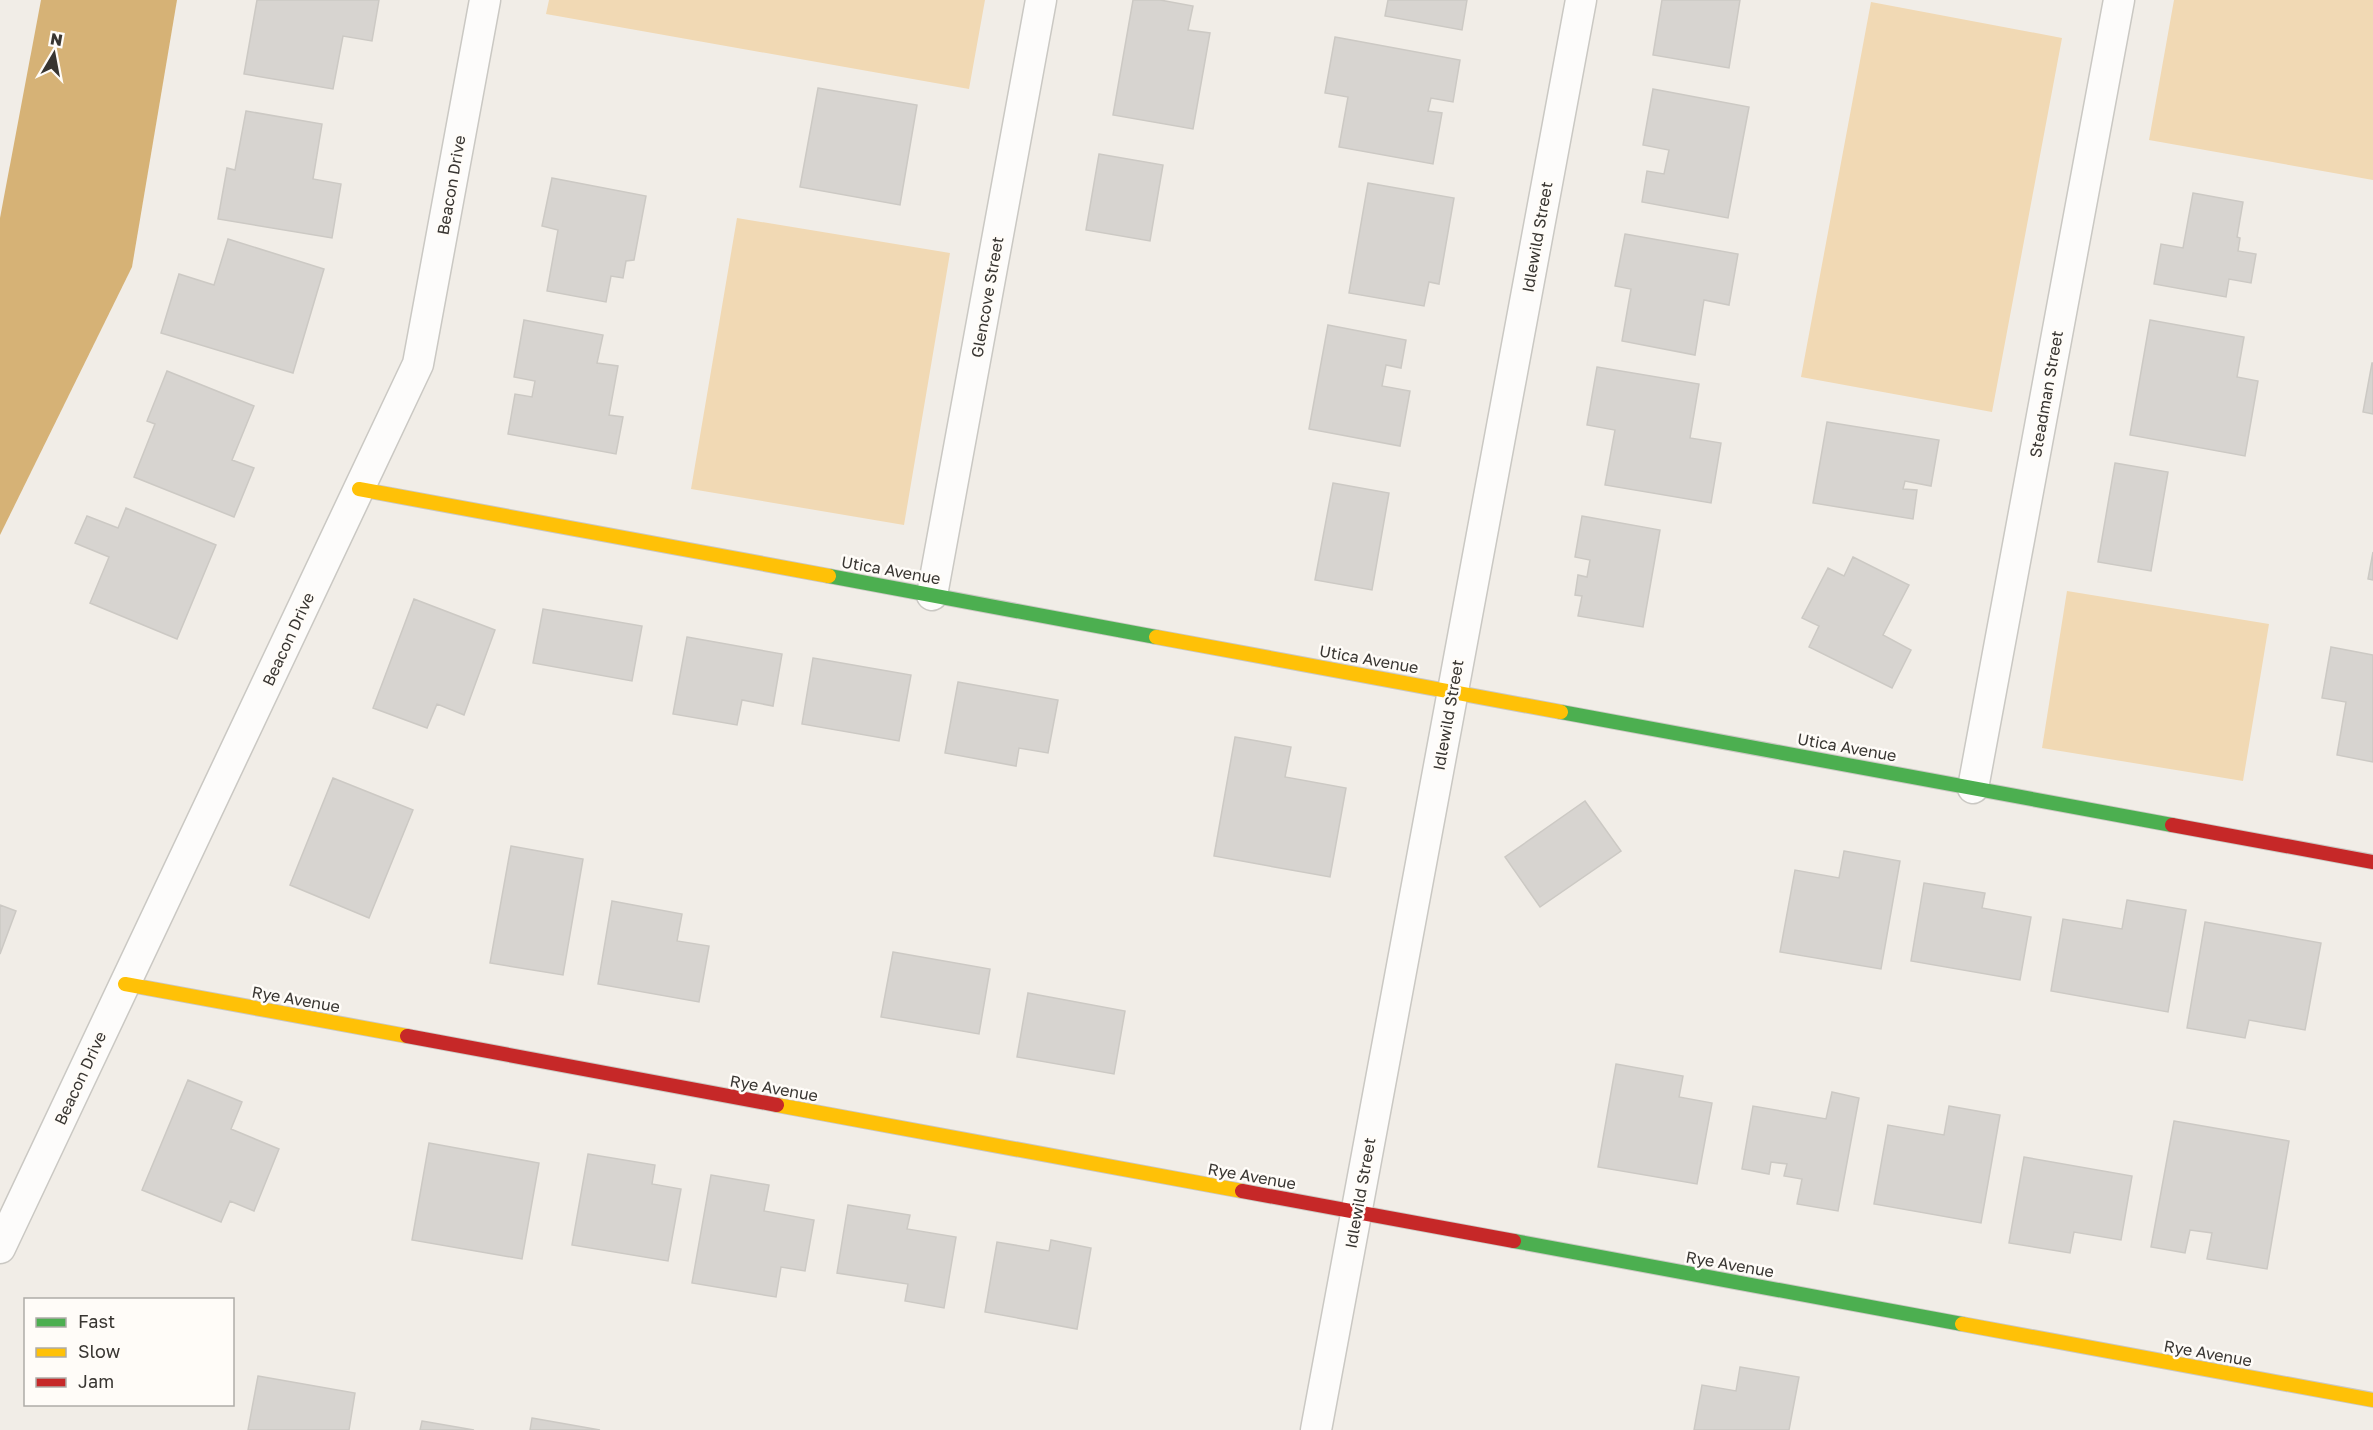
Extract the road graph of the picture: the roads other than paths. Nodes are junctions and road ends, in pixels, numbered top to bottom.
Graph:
1 (485, 0) edge
2 (1041, 0) edge
3 (1581, 0) edge
4 (2119, 0) edge
5 (359, 489) junction
6 (932, 595) junction
7 (1453, 691) junction
8 (1973, 788) junction
9 (2373, 862) edge
10 (125, 984) junction
11 (1356, 1212) junction
12 (0, 1248) edge
13 (2373, 1400) edge
14 (1316, 1430) edge

1 - 5 street, Beacon Drive
2 - 6 street, Glencove Street
3 - 7 street, Idlewild Street
4 - 8 street, Steadman Street
5 - 6 street, Utica Avenue
5 - 10 street, Beacon Drive
6 - 7 street, Utica Avenue
7 - 8 street, Utica Avenue
7 - 11 street, Idlewild Street
8 - 9 street, Utica Avenue
10 - 11 street, Rye Avenue
10 - 12 street, Beacon Drive
11 - 13 street, Rye Avenue
11 - 14 street, Idlewild Street

